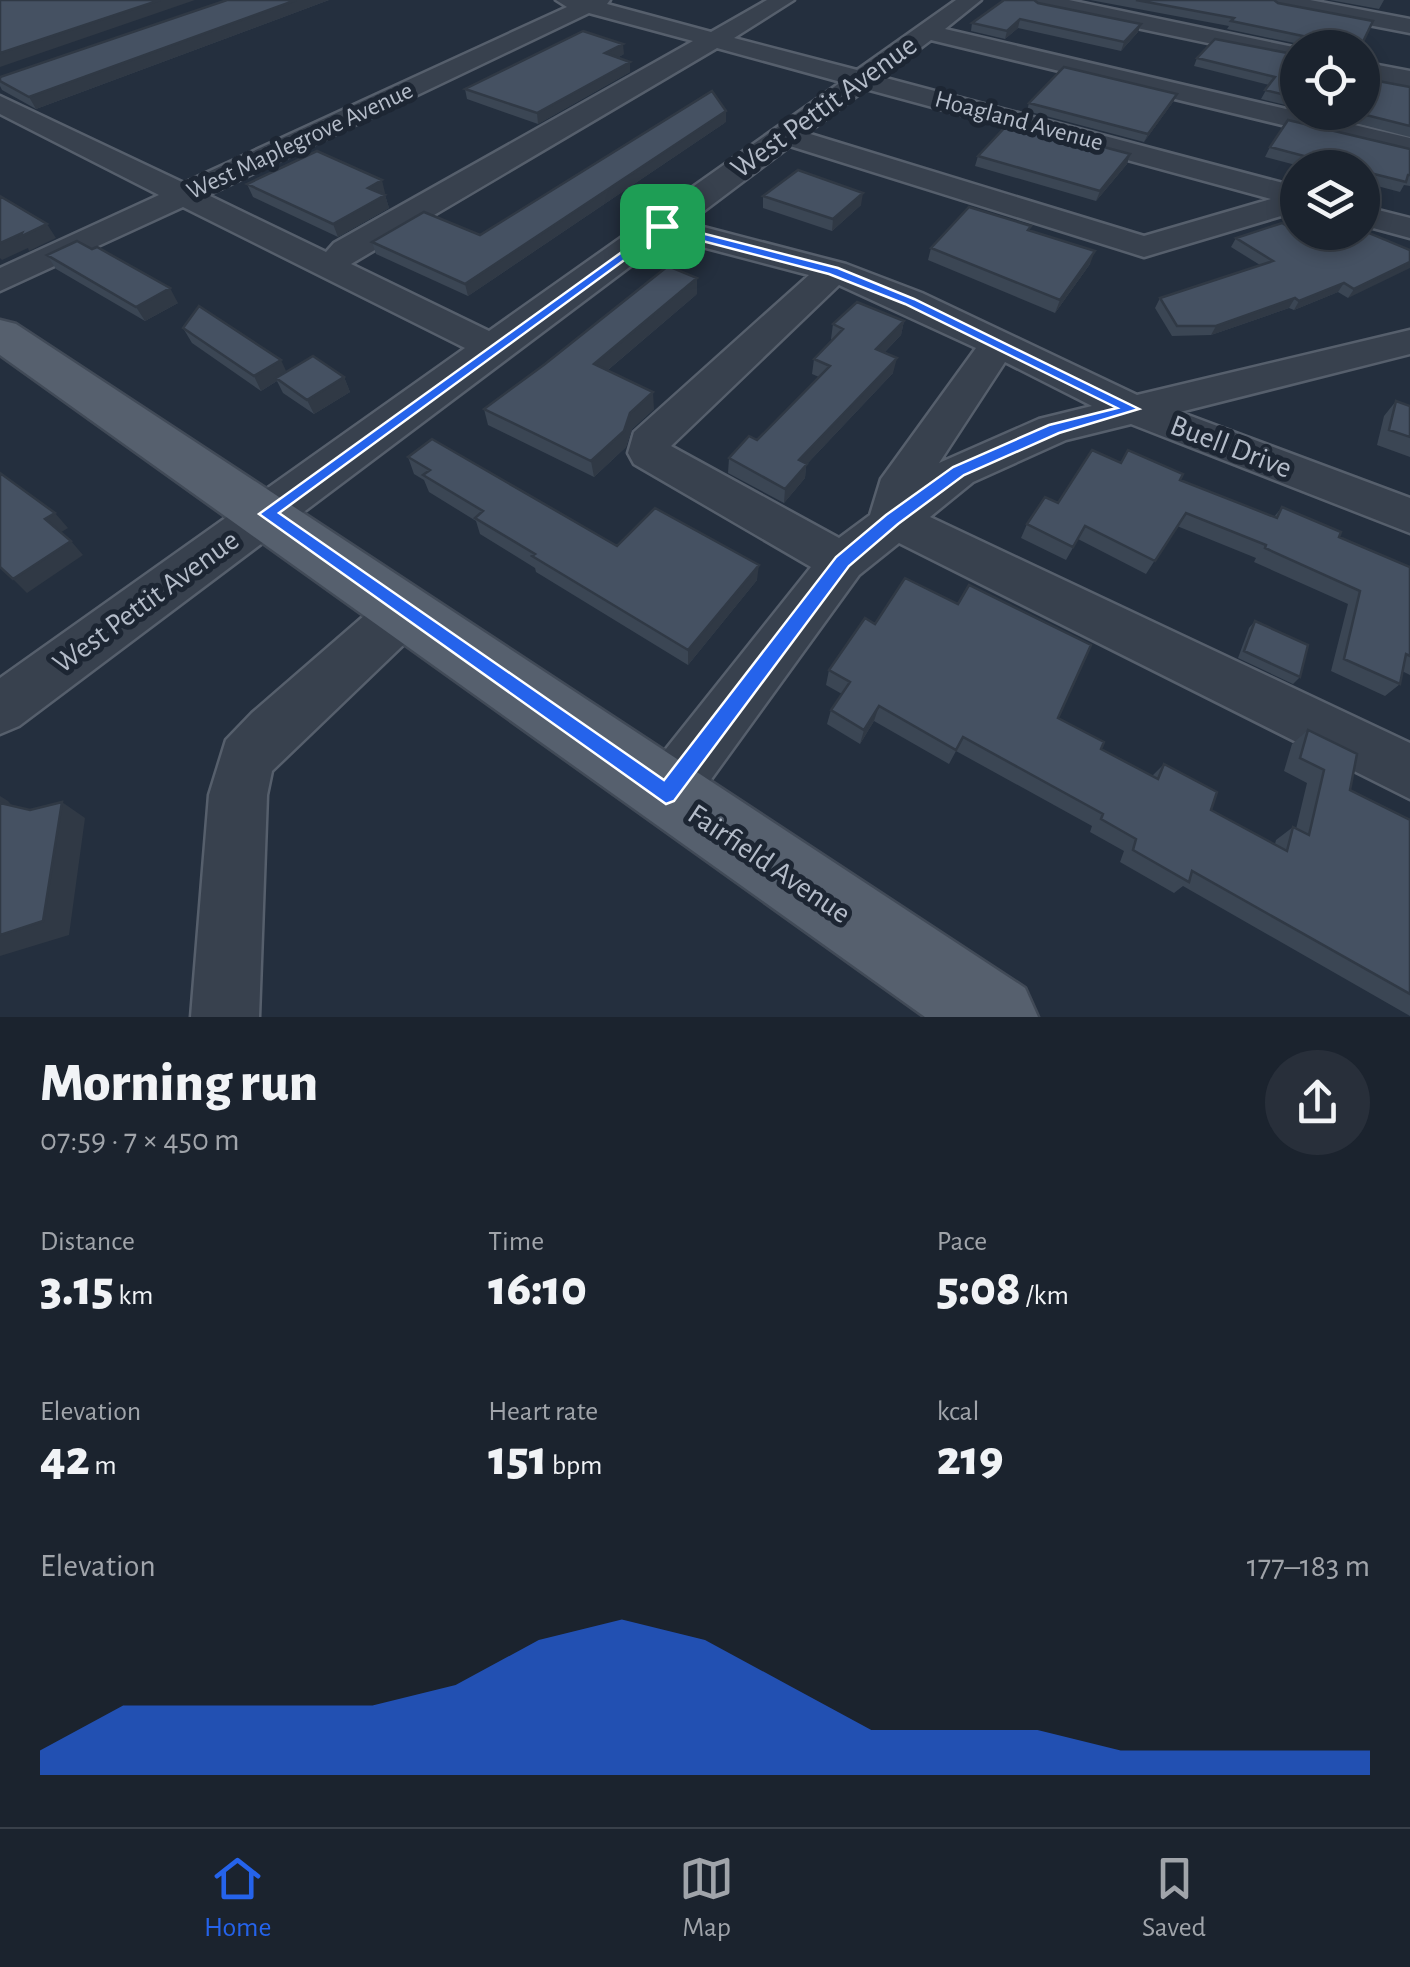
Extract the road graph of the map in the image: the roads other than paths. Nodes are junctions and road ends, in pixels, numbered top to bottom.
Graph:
1 (783, 0) edge
2 (970, 0) edge
3 (1037, 0) edge
4 (1275, 0) edge
5 (584, 2) edge
6 (1410, 26) edge
7 (926, 32) junction
8 (713, 40) junction
9 (1280, 51) edge
10 (1380, 73) edge
11 (862, 78) junction
12 (1410, 79) edge
13 (0, 104) edge
14 (785, 136) junction
15 (1410, 147) edge
16 (1280, 194) edge
17 (185, 195) junction
18 (1280, 205) edge
19 (1380, 220) edge
20 (662, 226) junction
21 (1410, 228) edge
22 (332, 265) junction
23 (834, 271) junction
24 (0, 281) edge
25 (0, 334) edge
26 (998, 344) junction
27 (1408, 344) edge
28 (494, 348) junction
29 (1132, 409) junction
30 (267, 514) junction
31 (1410, 516) edge
32 (892, 519) junction
33 (842, 562) junction
34 (405, 611) junction
35 (0, 708) edge
36 (1410, 772) edge
37 (666, 794) junction
38 (225, 1017) edge
39 (996, 1017) edge

1 - 8 street
2 - 7 street, West Pettit Avenue
3 - 9 street
4 - 6 street
5 - 8 street, Hoagland Avenue
5 - 17 street, West Maplegrove Avenue
7 - 11 street, West Pettit Avenue
7 - 15 street
8 - 11 street, Hoagland Avenue
8 - 22 street
10 - 12 street
11 - 14 street, West Pettit Avenue
11 - 16 street, Hoagland Avenue
13 - 17 street
14 - 18 street
14 - 20 street, West Pettit Avenue
17 - 22 street
17 - 24 street, West Maplegrove Avenue
19 - 21 street
20 - 23 street, Buell Drive
20 - 28 street, West Pettit Avenue
22 - 28 street
23 - 26 street, Buell Drive
23 - 33 street
25 - 30 main road, Fairfield Avenue
26 - 29 street, Buell Drive
26 - 32 street
27 - 29 street
28 - 30 street, West Pettit Avenue
29 - 31 street, Buell Drive
29 - 32 street
30 - 34 main road, Fairfield Avenue
30 - 35 street, West Pettit Avenue
32 - 33 street
32 - 36 street
33 - 37 street
34 - 37 main road, Fairfield Avenue
34 - 38 street
37 - 39 main road, Fairfield Avenue

